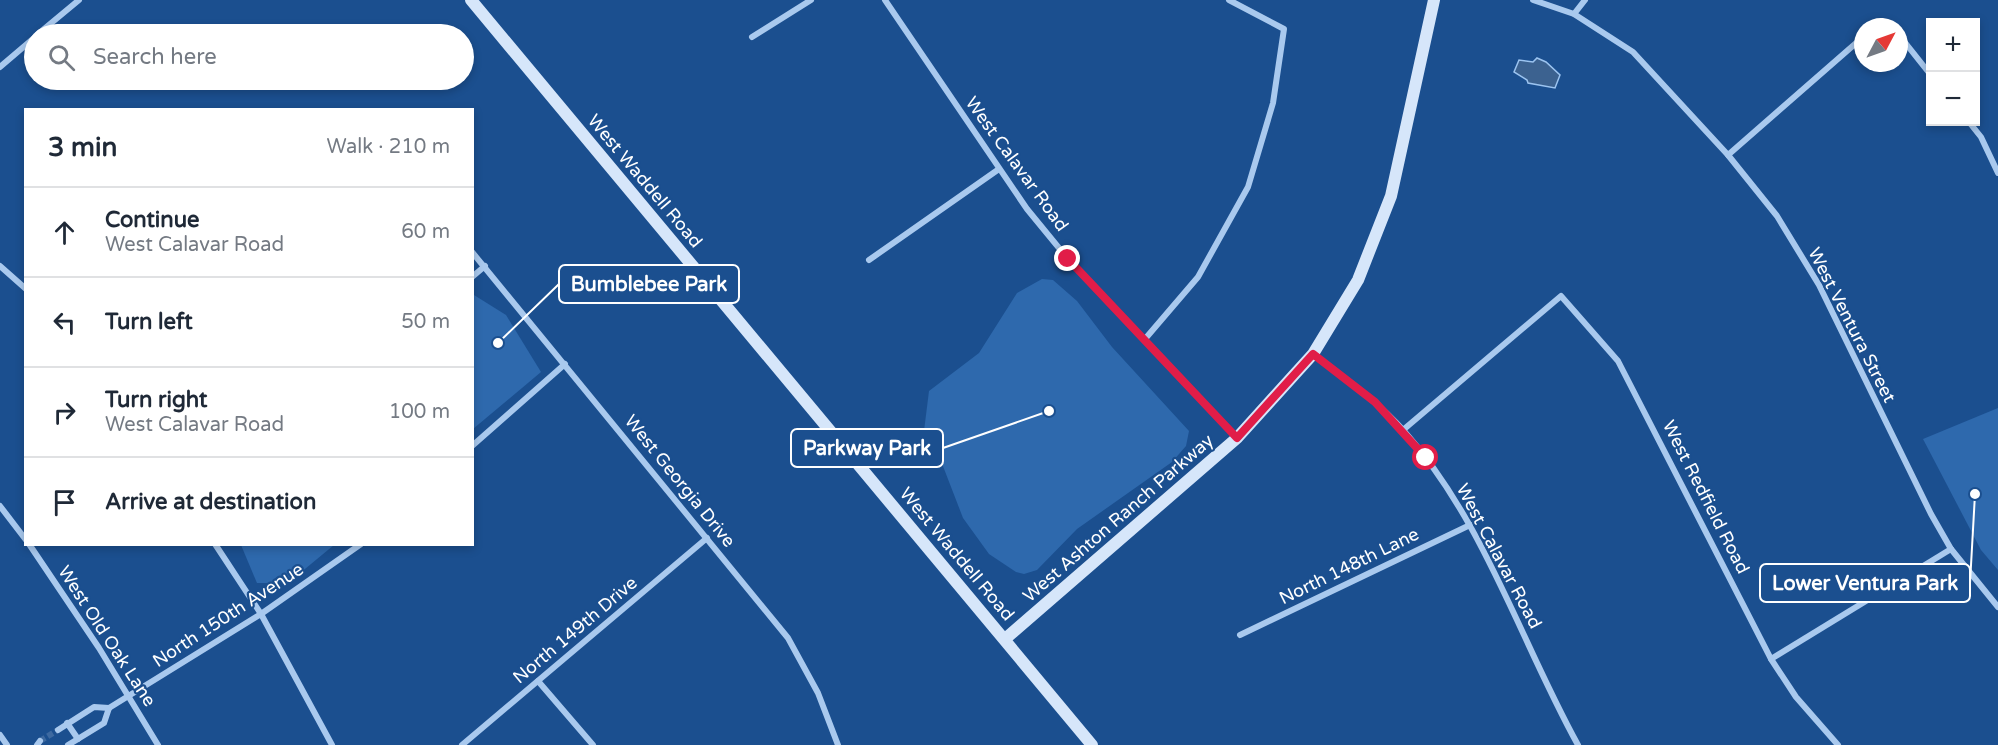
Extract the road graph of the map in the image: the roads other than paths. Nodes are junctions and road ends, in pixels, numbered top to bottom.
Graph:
1 (79, 0) edge
2 (471, 0) edge
3 (811, 0) edge
4 (885, 0) edge
5 (1229, 0) edge
6 (1434, 0) edge
7 (1533, 0) edge
8 (1585, 0) edge
9 (1574, 14) junction
10 (50, 24) edge
11 (752, 37) dead end
12 (1854, 45) edge
13 (1908, 46) edge
14 (24, 47) edge
15 (0, 67) edge
16 (1928, 72) edge
17 (1972, 126) edge
18 (1728, 155) junction
19 (999, 169) junction
20 (1998, 173) edge
21 (474, 254) edge
22 (869, 260) dead end
23 (0, 266) edge
24 (484, 266) junction
25 (474, 275) edge
26 (24, 287) edge
27 (1145, 339) junction
28 (1313, 354) junction
29 (565, 364) junction
30 (1403, 430) junction
31 (1237, 438) junction
32 (474, 444) edge
33 (0, 506) edge
34 (1470, 525) junction
35 (24, 537) edge
36 (707, 538) junction
37 (30, 546) edge
38 (216, 546) edge
39 (358, 546) edge
40 (1951, 549) junction
41 (1998, 606) edge
42 (261, 614) junction
43 (1240, 635) dead end
44 (1005, 639) junction
45 (1771, 659) junction
46 (538, 681) junction
47 (129, 696) junction
48 (109, 708) junction
49 (67, 723) junction
50 (58, 730) tunnel mouth
51 (0, 735) edge
52 (78, 739) junction
53 (1577, 743) edge
54 (7, 745) edge
55 (68, 745) edge
56 (158, 745) edge
57 (332, 745) edge
58 (462, 745) edge
59 (593, 745) edge
60 (838, 745) edge
61 (1092, 745) edge
62 (1569, 745) edge
63 (1838, 745) edge

1 - 10 street
2 - 44 main road, West Waddell Road
3 - 11 street
4 - 19 street, West Calavar Road
5 - 27 street
6 - 28 main road, West Ashton Ranch Parkway
7 - 9 street, West Ventura Street
8 - 9 street
9 - 18 street, West Ventura Street
12 - 18 street
13 - 16 street
14 - 15 street
17 - 20 street
18 - 40 street, West Ventura Street
19 - 22 street
19 - 27 street, West Calavar Road
21 - 24 street, West Georgia Drive
23 - 26 street
24 - 25 street
24 - 29 street, West Georgia Drive
27 - 31 street, West Calavar Road
28 - 30 street, West Calavar Road
28 - 31 main road, West Ashton Ranch Parkway
29 - 32 street
29 - 36 street, West Georgia Drive
30 - 34 street, West Calavar Road
30 - 45 street, West Redfield Road
31 - 44 main road, West Ashton Ranch Parkway
33 - 35 street
34 - 43 street, North 148th Lane
34 - 53 street, West Calavar Road
36 - 46 street, North 149th Drive
36 - 60 street, West Georgia Drive
37 - 47 street, West Old Oak Lane
38 - 42 street
39 - 42 street, North 150th Avenue
40 - 41 street, West Ventura Street
40 - 45 street
42 - 47 street, North 150th Avenue
42 - 57 street
44 - 61 main road, West Waddell Road
45 - 63 street, West Redfield Road
46 - 58 street, North 149th Drive
46 - 59 street
47 - 48 street, North 150th Avenue
47 - 56 street, West Old Oak Lane
48 - 49 street
48 - 52 street
49 - 50 street
49 - 52 street
51 - 54 street
52 - 55 street
53 - 62 street

